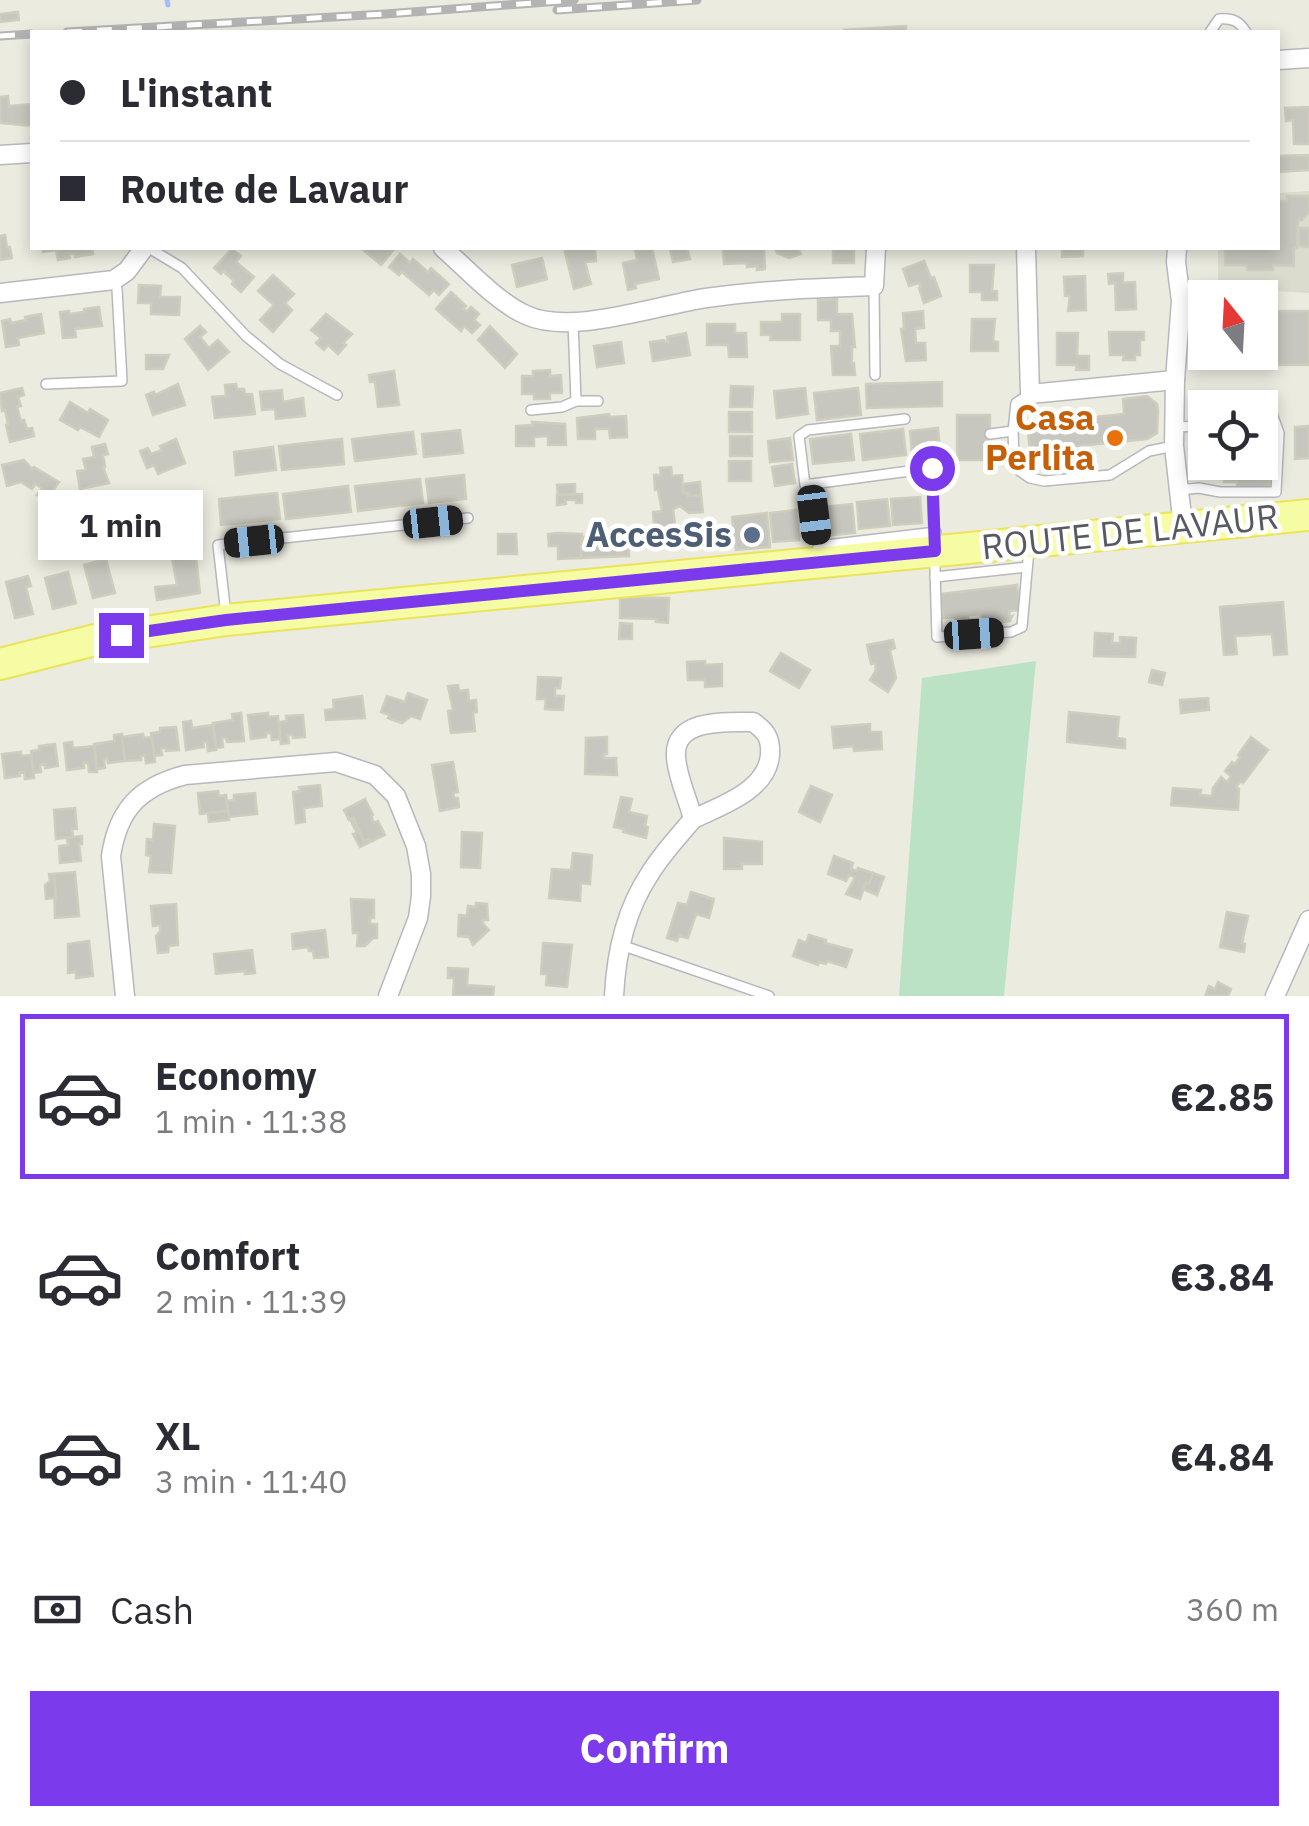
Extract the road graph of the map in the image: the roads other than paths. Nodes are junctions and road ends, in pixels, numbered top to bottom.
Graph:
1 (1211, 30) edge
2 (1245, 30) edge
3 (1309, 58) edge
4 (1280, 60) edge
5 (30, 153) edge
6 (0, 155) edge
7 (144, 250) edge
8 (150, 250) edge
9 (445, 250) edge
10 (876, 250) edge
11 (1026, 250) edge
12 (1177, 250) edge
13 (114, 280) junction
14 (874, 286) junction
15 (0, 293) edge
16 (573, 321) junction
17 (875, 374) dead end
18 (1175, 380) junction
19 (46, 384) dead end
20 (1030, 394) junction
21 (336, 395) dead end
22 (598, 401) dead end
23 (576, 402) junction
24 (531, 410) dead end
25 (905, 419) dead end
26 (1278, 428) edge
27 (1012, 431) junction
28 (1188, 431) edge
29 (990, 434) dead end
30 (1174, 436) junction
31 (1278, 462) edge
32 (1277, 480) edge
33 (810, 484) junction
34 (1178, 490) junction
35 (1309, 514) edge
36 (468, 518) dead end
37 (1183, 526) junction
38 (935, 553) junction
39 (819, 554) junction
40 (1028, 554) junction
41 (226, 620) junction
42 (0, 664) edge
43 (693, 819) junction
44 (1309, 920) edge
45 (621, 945) junction
46 (125, 996) edge
47 (388, 996) edge
48 (614, 996) edge
49 (769, 996) edge
50 (1274, 996) edge

1 - 2 lane
3 - 4 street
5 - 6 street
7 - 13 street
8 - 21 lane
9 - 16 street
10 - 14 street
11 - 20 street
12 - 18 street
13 - 15 street
13 - 19 lane
14 - 16 street
14 - 17 lane
16 - 23 lane
18 - 20 street
18 - 30 street
20 - 27 lane
22 - 23 lane
23 - 24 lane
25 - 33 lane
26 - 31 lane
27 - 29 lane
27 - 30 lane
28 - 30 lane
30 - 34 street
32 - 34 lane
33 - 38 lane
33 - 39 lane
34 - 37 street
35 - 37 main road, ROUTE DE LAVAUR
36 - 41 lane
37 - 40 main road, ROUTE DE LAVAUR
38 - 39 main road, ROUTE DE LAVAUR
38 - 40 main road, ROUTE DE LAVAUR
38 - 40 lane
39 - 41 main road, ROUTE DE LAVAUR
41 - 42 main road, ROUTE DE LAVAUR
43 - 43 street
43 - 45 street
44 - 50 street
45 - 48 street
45 - 49 lane
46 - 47 street

